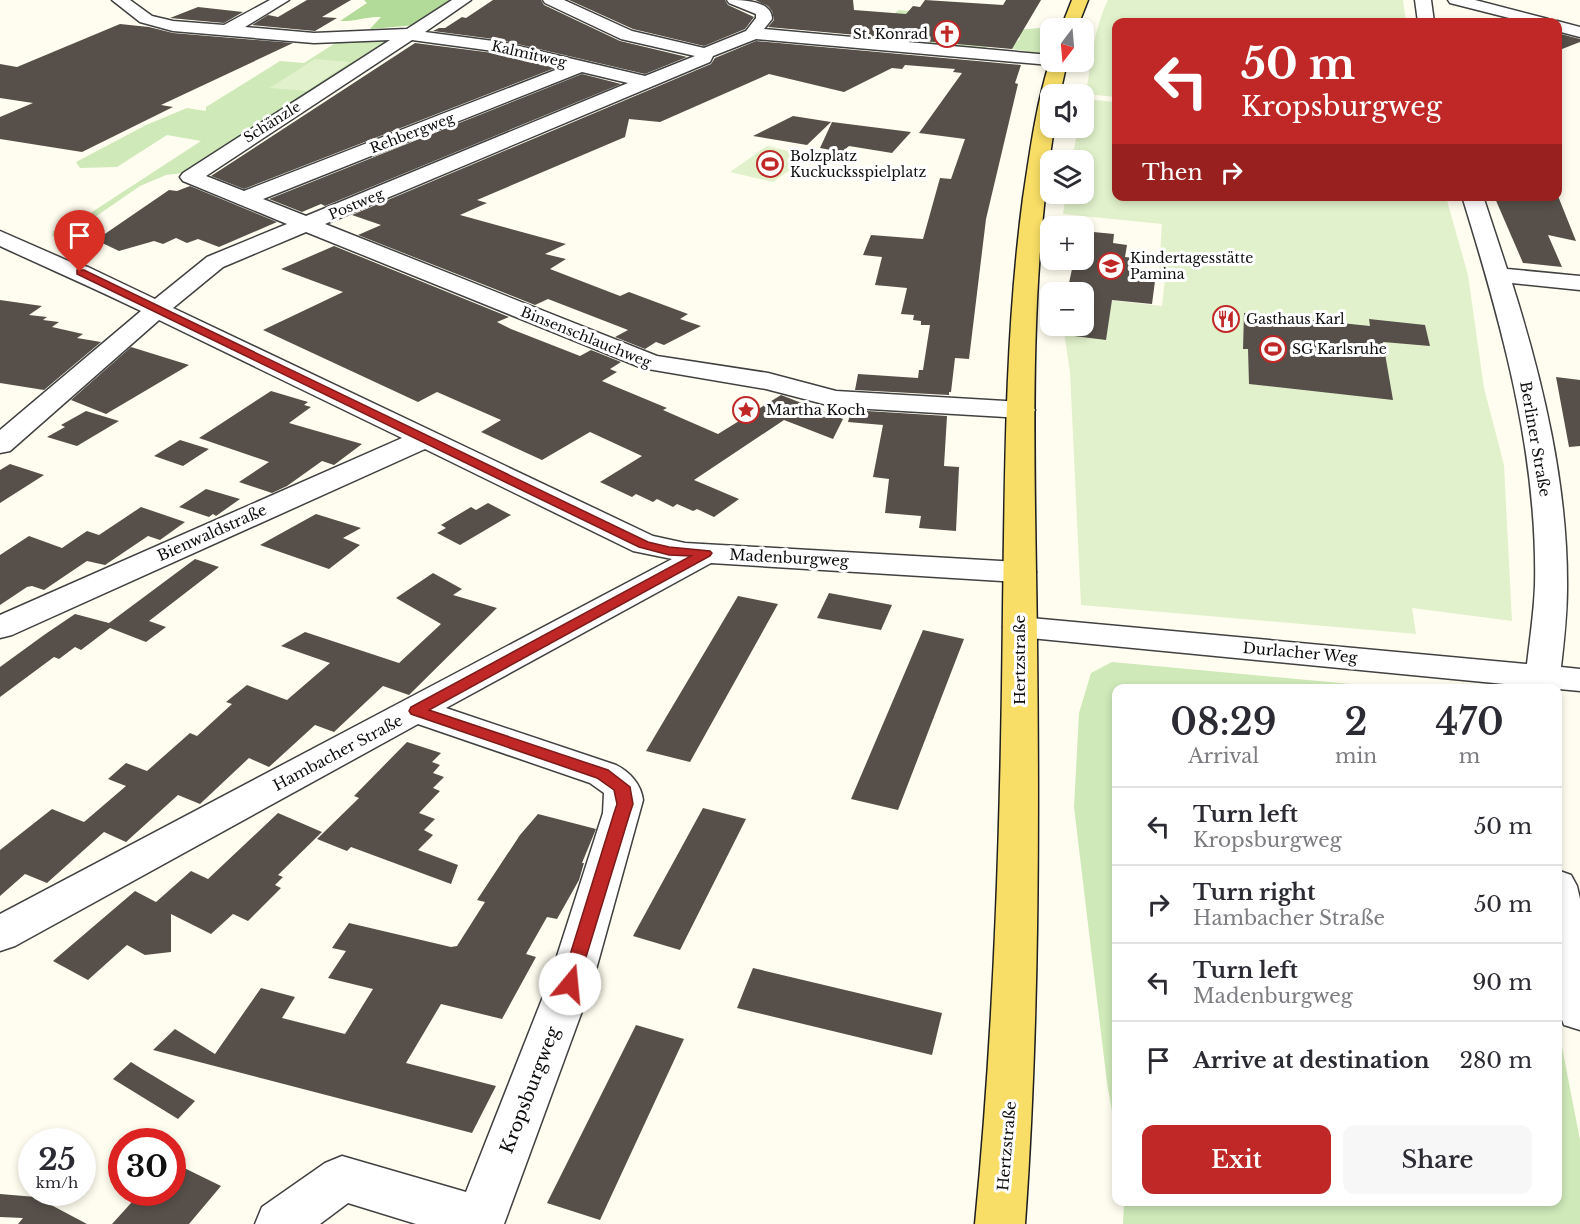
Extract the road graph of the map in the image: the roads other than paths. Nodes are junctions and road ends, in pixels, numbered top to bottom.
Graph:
1 (120, 0) edge
2 (281, 0) edge
3 (463, 0) edge
4 (551, 0) edge
5 (735, 0) edge
6 (1080, 0) edge
7 (1423, 0) edge
8 (1456, 0) edge
9 (1073, 18) edge
10 (1425, 18) edge
11 (1526, 18) edge
12 (1562, 27) edge
13 (226, 31) junction
14 (1580, 32) edge
15 (410, 34) junction
16 (754, 34) junction
17 (705, 53) junction
18 (1040, 59) edge
19 (581, 66) junction
20 (646, 82) junction
21 (1043, 138) edge
22 (243, 199) junction
23 (1474, 201) edge
24 (0, 223) edge
25 (307, 225) junction
26 (11, 244) edge
27 (1498, 275) junction
28 (1580, 283) edge
29 (157, 310) junction
30 (1021, 410) junction
31 (424, 439) junction
32 (0, 445) edge
33 (706, 553) junction
34 (1020, 572) junction
35 (1020, 627) junction
36 (0, 628) edge
37 (1580, 680) edge
38 (1543, 682) edge
39 (416, 711) junction
40 (1562, 913) edge
41 (0, 934) edge
42 (1580, 1012) edge
43 (480, 1222) edge
44 (280, 1224) edge
45 (1000, 1224) edge

1 - 13 street, Kalmitweg
2 - 13 street
3 - 15 street, Schänzle
4 - 17 street
5 - 16 street
6 - 9 main road
7 - 10 street
8 - 11 street
12 - 14 street
13 - 15 street, Kalmitweg
15 - 19 street, Kalmitweg
15 - 22 street, Schänzle
16 - 17 street, Postweg
16 - 18 street
17 - 20 street, Postweg
19 - 20 street, Kalmitweg
19 - 22 street, Rehbergweg
20 - 25 street, Postweg
21 - 30 main road, Hertzstraße
22 - 25 street, Schänzle
23 - 27 street, Berliner Straße
24 - 26 street, Madenburgweg
25 - 29 street, Postweg
25 - 30 street, Binsenschlauchweg
26 - 29 street, Madenburgweg
27 - 28 street
27 - 38 street, Berliner Straße
29 - 31 street, Madenburgweg
29 - 32 street, Postweg
30 - 34 main road, Hertzstraße
31 - 33 street, Madenburgweg
31 - 36 street, Bienwaldstraße
33 - 34 street, Madenburgweg
33 - 39 street, Hambacher Straße
34 - 35 main road, Hertzstraße
35 - 38 street, Durlacher Weg
35 - 45 main road, Hertzstraße
37 - 38 street, Durlacher Weg
39 - 41 street, Hambacher Straße
39 - 43 street, Kropsburgweg
40 - 42 street
43 - 44 street

